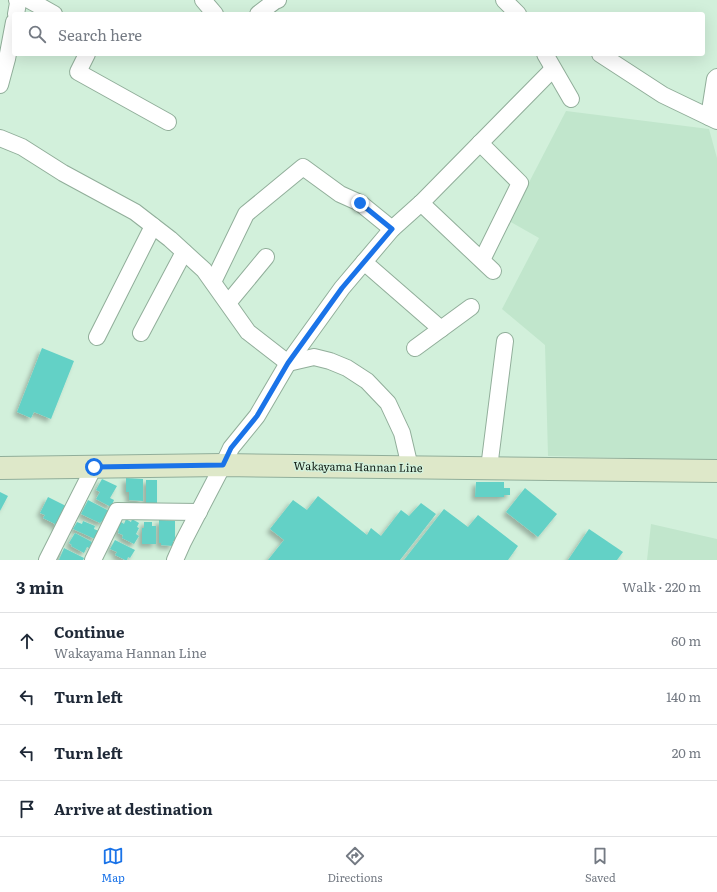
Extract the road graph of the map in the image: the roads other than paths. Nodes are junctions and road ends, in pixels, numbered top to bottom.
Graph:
1 (17, 0) edge
2 (29, 0) edge
3 (203, 0) edge
4 (278, 0) edge
5 (504, 0) edge
6 (16, 12) edge
7 (50, 12) edge
8 (213, 12) edge
9 (261, 12) edge
10 (516, 12) edge
11 (12, 32) edge
12 (86, 56) edge
13 (546, 56) edge
14 (603, 56) edge
15 (553, 69) junction
16 (717, 77) edge
17 (0, 85) edge
18 (571, 99) dead end
19 (713, 119) edge
20 (168, 122) dead end
21 (0, 138) edge
22 (480, 143) junction
23 (421, 203) junction
24 (153, 226) junction
25 (392, 229) junction
26 (184, 252) junction
27 (266, 257) dead end
28 (364, 262) junction
29 (213, 282) junction
30 (228, 303) junction
31 (471, 307) dead end
32 (441, 329) junction
33 (141, 333) dead end
34 (97, 337) dead end
35 (505, 341) dead end
36 (415, 348) dead end
37 (288, 363) junction
38 (223, 465) junction
39 (94, 467) junction
40 (410, 467) junction
41 (0, 468) edge
42 (489, 468) junction
43 (717, 471) edge
44 (198, 512) junction
45 (47, 560) edge
46 (93, 560) edge
47 (175, 560) edge

1 - 6 street
2 - 7 street
3 - 8 street
4 - 9 street
5 - 10 street
11 - 17 street
12 - 20 street
13 - 15 street
14 - 19 street
15 - 18 street
15 - 22 street
16 - 19 street
21 - 24 street
22 - 23 street
22 - 23 street
23 - 25 street
24 - 26 street
24 - 34 street
25 - 28 street
25 - 29 street
26 - 29 street
26 - 33 street
27 - 30 street
28 - 32 street
28 - 37 street
29 - 30 street
30 - 37 street
31 - 32 street
32 - 36 street
35 - 42 street
37 - 38 street
37 - 40 street
38 - 39 main road, Wakayama Hannan Line
38 - 40 main road, Wakayama Hannan Line
38 - 44 street
39 - 41 main road, Wakayama Hannan Line
39 - 45 street
40 - 42 main road, Wakayama Hannan Line
42 - 43 main road, Wakayama Hannan Line
44 - 46 street
44 - 47 street

